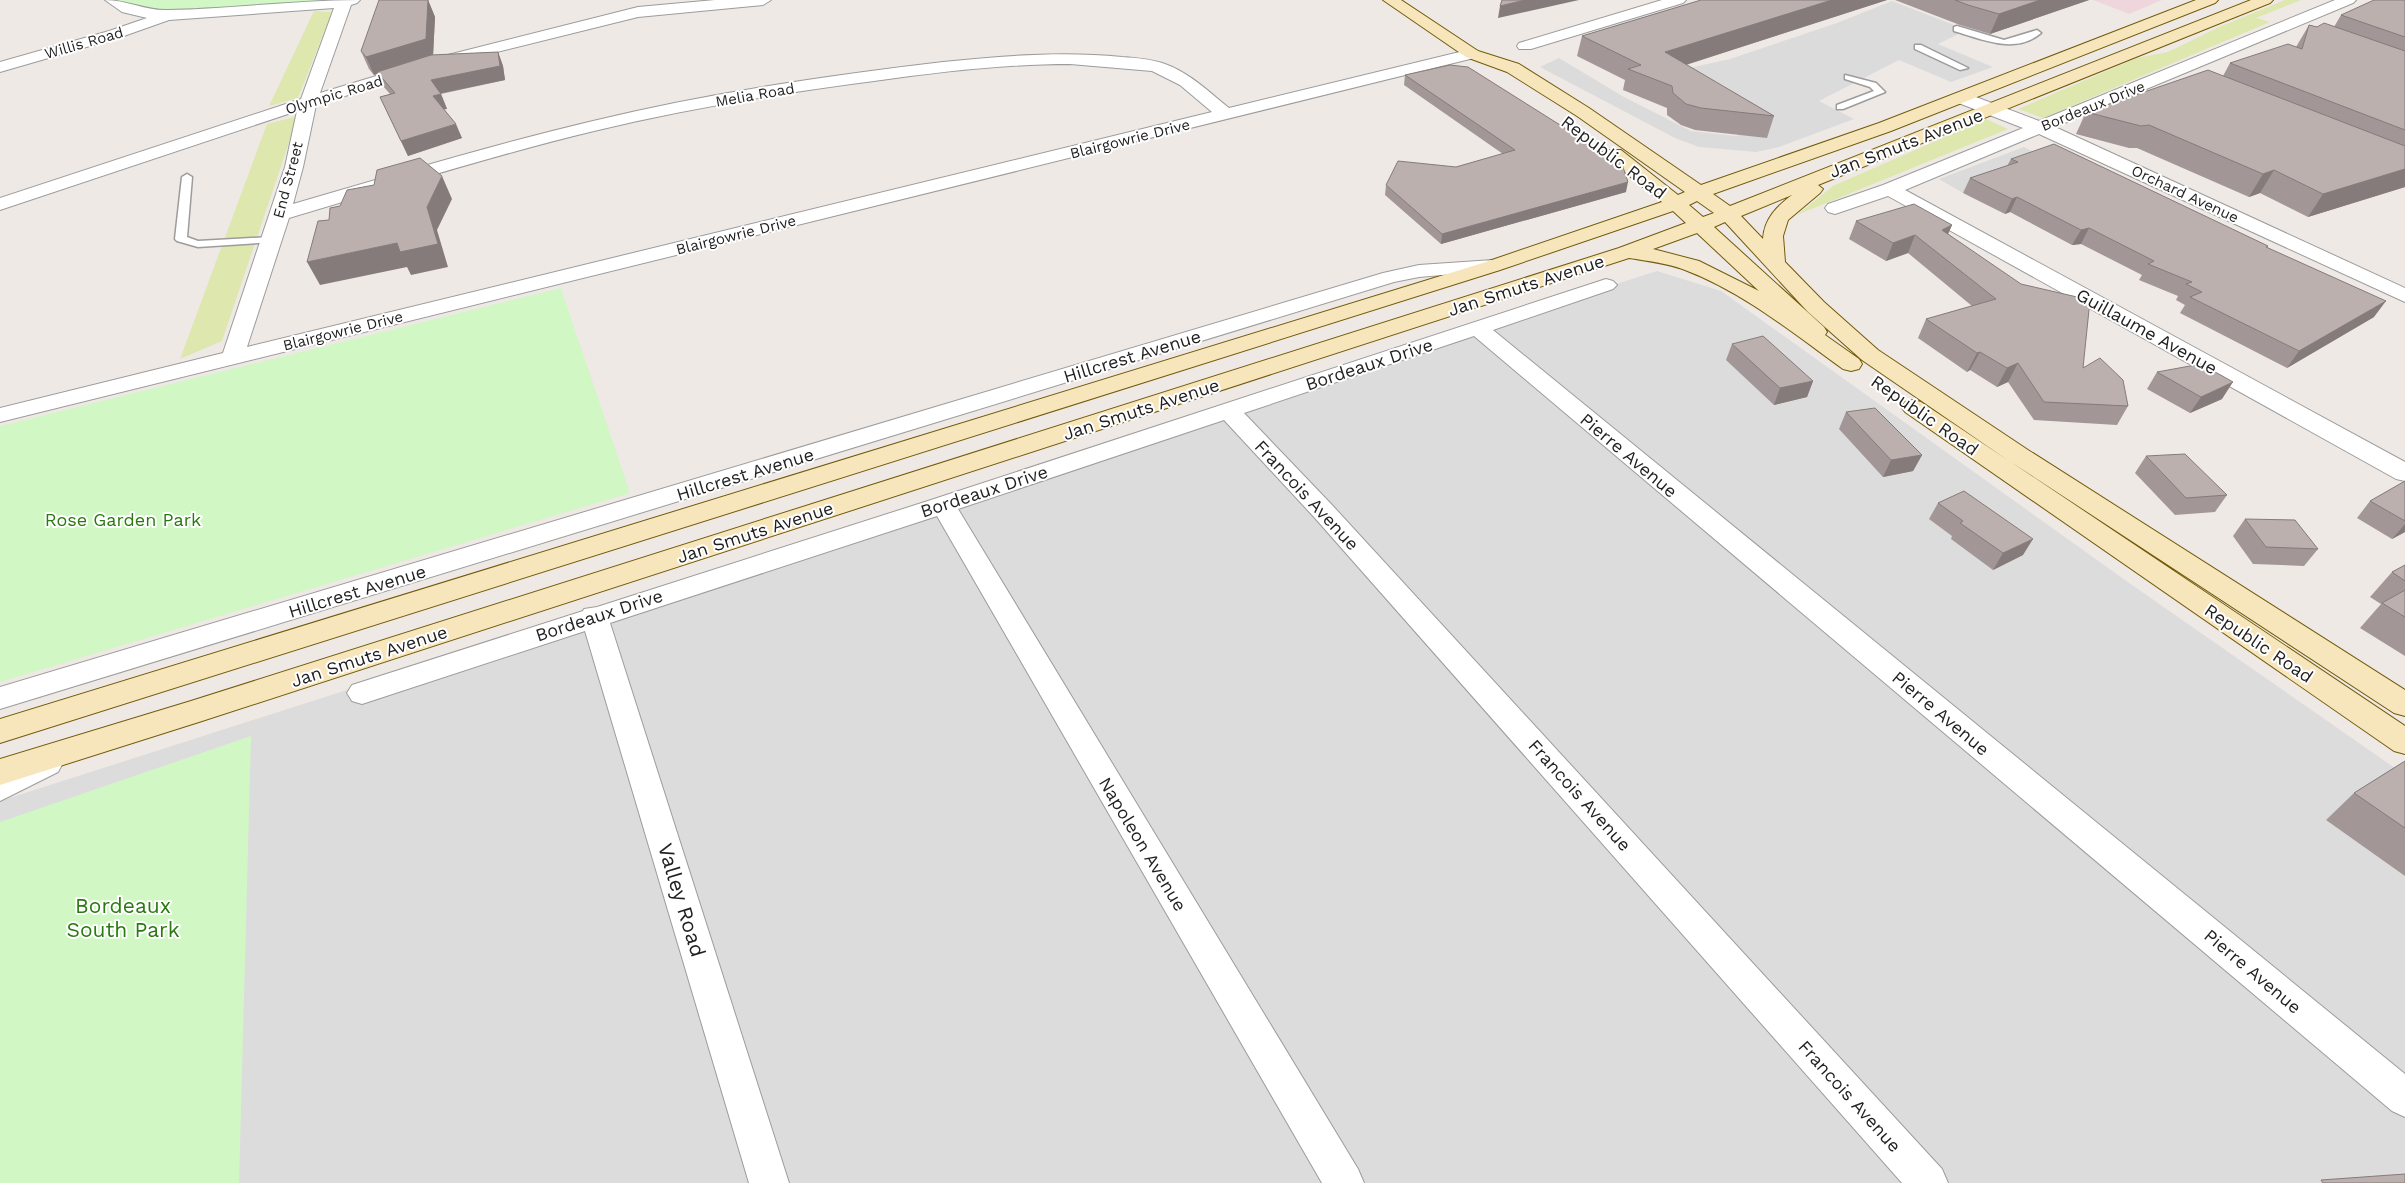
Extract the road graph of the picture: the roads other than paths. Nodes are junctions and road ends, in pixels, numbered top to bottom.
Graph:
1 (113, 0) edge
2 (764, 0) edge
3 (1390, 0) edge
4 (1678, 0) edge
5 (2210, 0) edge
6 (2265, 0) edge
7 (2348, 0) edge
8 (348, 1) edge
9 (167, 15) junction
10 (2283, 28) junction
11 (1957, 29) dead end
12 (2037, 33) dead end
13 (2301, 34) dead end
14 (1525, 46) dead end
15 (1918, 47) dead end
16 (1472, 54) junction
17 (0, 67) edge
18 (1963, 68) dead end
19 (2172, 74) junction
20 (1848, 77) dead end
21 (2190, 81) edge
22 (1962, 98) junction
23 (308, 102) junction
24 (1840, 107) dead end
25 (1992, 110) junction
26 (1226, 115) junction
27 (2040, 128) junction
28 (1847, 166) junction
29 (187, 178) dead end
30 (1890, 189) junction
31 (1700, 192) junction
32 (0, 204) edge
33 (1675, 204) junction
34 (1835, 208) dead end
35 (280, 214) junction
36 (1728, 214) junction
37 (1700, 225) junction
38 (270, 240) junction
39 (1626, 252) junction
40 (1775, 262) junction
41 (1492, 266) junction
42 (1606, 285) dead end
43 (2405, 296) edge
44 (1477, 328) junction
45 (233, 357) junction
46 (1851, 364) junction
47 (1228, 410) junction
48 (0, 415) edge
49 (2405, 473) edge
50 (943, 505) junction
51 (594, 616) junction
52 (362, 693) dead end
53 (0, 698) edge
54 (2405, 705) edge
55 (0, 731) edge
56 (2405, 742) edge
57 (79, 746) junction
58 (0, 772) edge
59 (0, 788) edge
60 (2405, 1098) edge
61 (769, 1183) edge
62 (1344, 1183) edge
63 (1928, 1183) edge

1 - 9 street
2 - 23 street, Olympic Road
3 - 16 main road, Republic Road
4 - 14 street
5 - 22 main road, Jan Smuts Avenue
6 - 25 main road, Jan Smuts Avenue
7 - 10 street, Bordeaux Drive
8 - 9 street
8 - 23 street, End Street
9 - 17 street, Willis Road
10 - 13 street
10 - 19 street, Bordeaux Drive
11 - 12 lane
15 - 18 lane
16 - 26 street, Blairgowrie Drive
16 - 31 main road, Republic Road
16 - 33 main road, Republic Road
19 - 21 street
19 - 27 street, Bordeaux Drive
20 - 24 lane
22 - 25 street, Orchard Avenue
22 - 31 main road, Jan Smuts Avenue
23 - 32 street, Olympic Road
23 - 35 street, End Street
25 - 27 street, Orchard Avenue
25 - 28 main road, Jan Smuts Avenue
26 - 35 street, Melia Road
26 - 45 street, Blairgowrie Drive
27 - 30 street, Bordeaux Drive
27 - 43 street, Orchard Avenue
28 - 36 main road, Jan Smuts Avenue
28 - 40 main road
29 - 38 lane
30 - 34 street, Bordeaux Drive
30 - 49 street, Guillaume Avenue
31 - 33 main road, Jan Smuts Avenue
31 - 36 main road, Republic Road
33 - 37 main road, Republic Road
33 - 41 main road, Jan Smuts Avenue
35 - 38 street, End Street
36 - 37 main road, Jan Smuts Avenue
36 - 40 main road, Republic Road
37 - 39 main road, Jan Smuts Avenue
37 - 46 main road, Republic Road
38 - 45 street, End Street
39 - 46 main road
39 - 57 main road, Jan Smuts Avenue
40 - 54 main road, Republic Road
41 - 53 street, Hillcrest Avenue
41 - 55 main road, Jan Smuts Avenue
42 - 44 street, Bordeaux Drive
44 - 47 street, Bordeaux Drive
44 - 60 street, Pierre Avenue
45 - 48 street, Blairgowrie Drive
46 - 56 main road, Republic Road
47 - 50 street, Bordeaux Drive
47 - 63 street, Francois Avenue
50 - 51 street, Bordeaux Drive
50 - 62 street, Napoleon Avenue
51 - 52 street, Bordeaux Drive
51 - 61 street, Valley Road
57 - 58 main road, Jan Smuts Avenue
57 - 59 street

